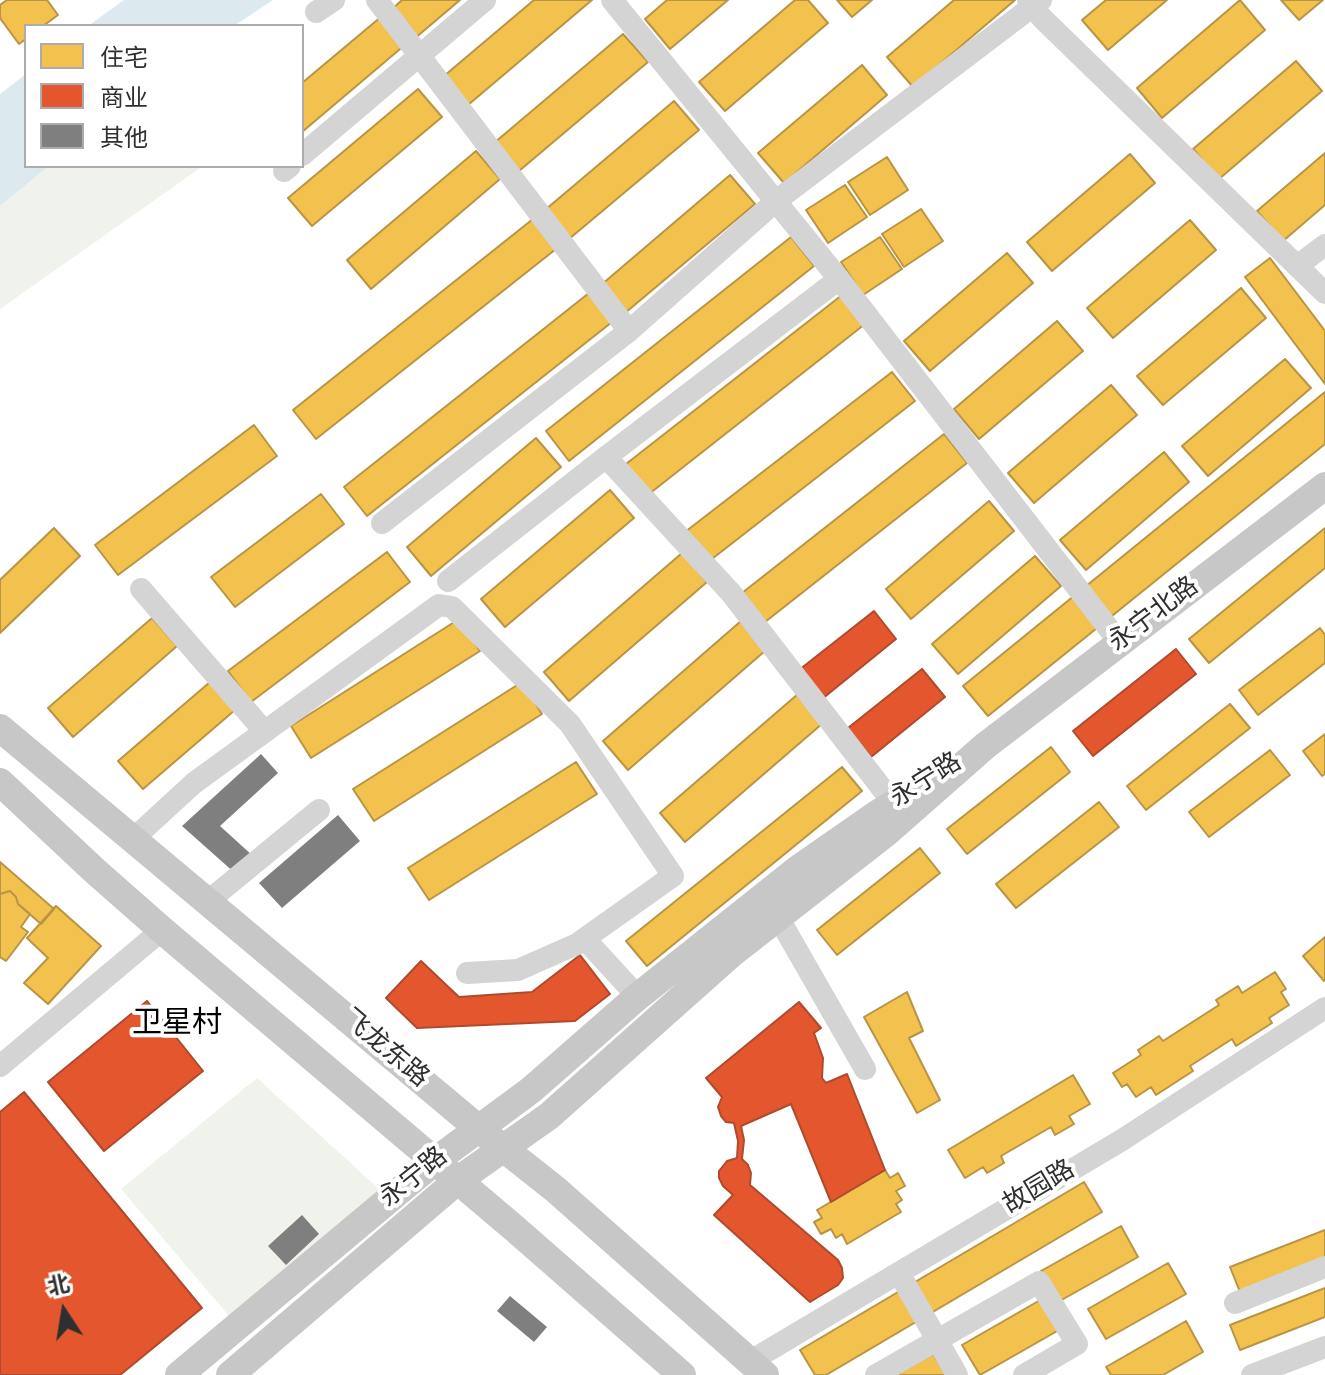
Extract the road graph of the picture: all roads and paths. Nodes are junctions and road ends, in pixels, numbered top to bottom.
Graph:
1 (377, 0) edge
2 (485, 0) edge
3 (612, 0) edge
4 (1034, 2) edge
5 (420, 56) junction
6 (304, 153) edge
7 (776, 201) junction
8 (1325, 245) edge
9 (1297, 266) junction
10 (839, 279) junction
11 (1325, 293) edge
12 (629, 331) junction
13 (606, 457) junction
14 (1325, 486) edge
15 (382, 523) dead end
16 (448, 581) dead end
17 (141, 589) dead end
18 (1120, 643) junction
19 (0, 728) edge
20 (265, 732) junction
21 (985, 746) junction
22 (0, 782) edge
23 (894, 804) junction
24 (319, 810) dead end
25 (133, 839) junction
26 (207, 902) junction
27 (778, 917) junction
28 (162, 930) junction
29 (585, 939) junction
30 (467, 973) dead end
31 (638, 997) junction
32 (1325, 1008) edge
33 (0, 1066) edge
34 (865, 1069) dead end
35 (479, 1129) junction
36 (504, 1149) junction
37 (435, 1161) junction
38 (457, 1181) junction
39 (1325, 1267) edge
40 (899, 1273) junction
41 (1235, 1303) dead end
42 (938, 1340) junction
43 (1325, 1347) edge
44 (757, 1368) edge
45 (179, 1375) edge
46 (230, 1375) edge
47 (682, 1375) edge
48 (876, 1375) edge
49 (957, 1375) edge
50 (1024, 1375) edge
51 (1252, 1375) edge

1 - 5 street
2 - 5 street
3 - 7 street
4 - 7 street
4 - 9 street
5 - 6 street
5 - 12 street
7 - 10 street
7 - 12 street
8 - 9 street
9 - 11 street
10 - 13 street
10 - 18 street
12 - 15 street
13 - 16 street
13 - 23 street
14 - 18 main road, 永宁北路
17 - 20 street
18 - 21 main road, 永宁北路
19 - 25 main road, 飞龙东路
20 - 25 street
20 - 29 street
21 - 23 main road, 永宁路
21 - 27 main road, 永宁路
22 - 28 main road, 飞龙东路
23 - 31 main road, 永宁路
24 - 26 street
25 - 26 main road, 飞龙东路
26 - 35 main road, 飞龙东路
27 - 34 street
27 - 36 main road, 永宁路
28 - 33 street
28 - 37 main road, 飞龙东路
29 - 30 street
29 - 31 street
31 - 35 main road, 永宁路
32 - 40 street, 故园路
35 - 36 main road, 飞龙东路
35 - 37 main road, 永宁路
36 - 38 main road, 永宁路
36 - 44 main road, 飞龙东路
37 - 38 main road, 飞龙东路
37 - 45 main road, 永宁路
38 - 46 main road, 永宁路
38 - 47 main road, 飞龙东路
39 - 41 street
40 - 42 street
40 - 44 street, 故园路
42 - 48 street
42 - 49 street
42 - 50 street
43 - 51 street

